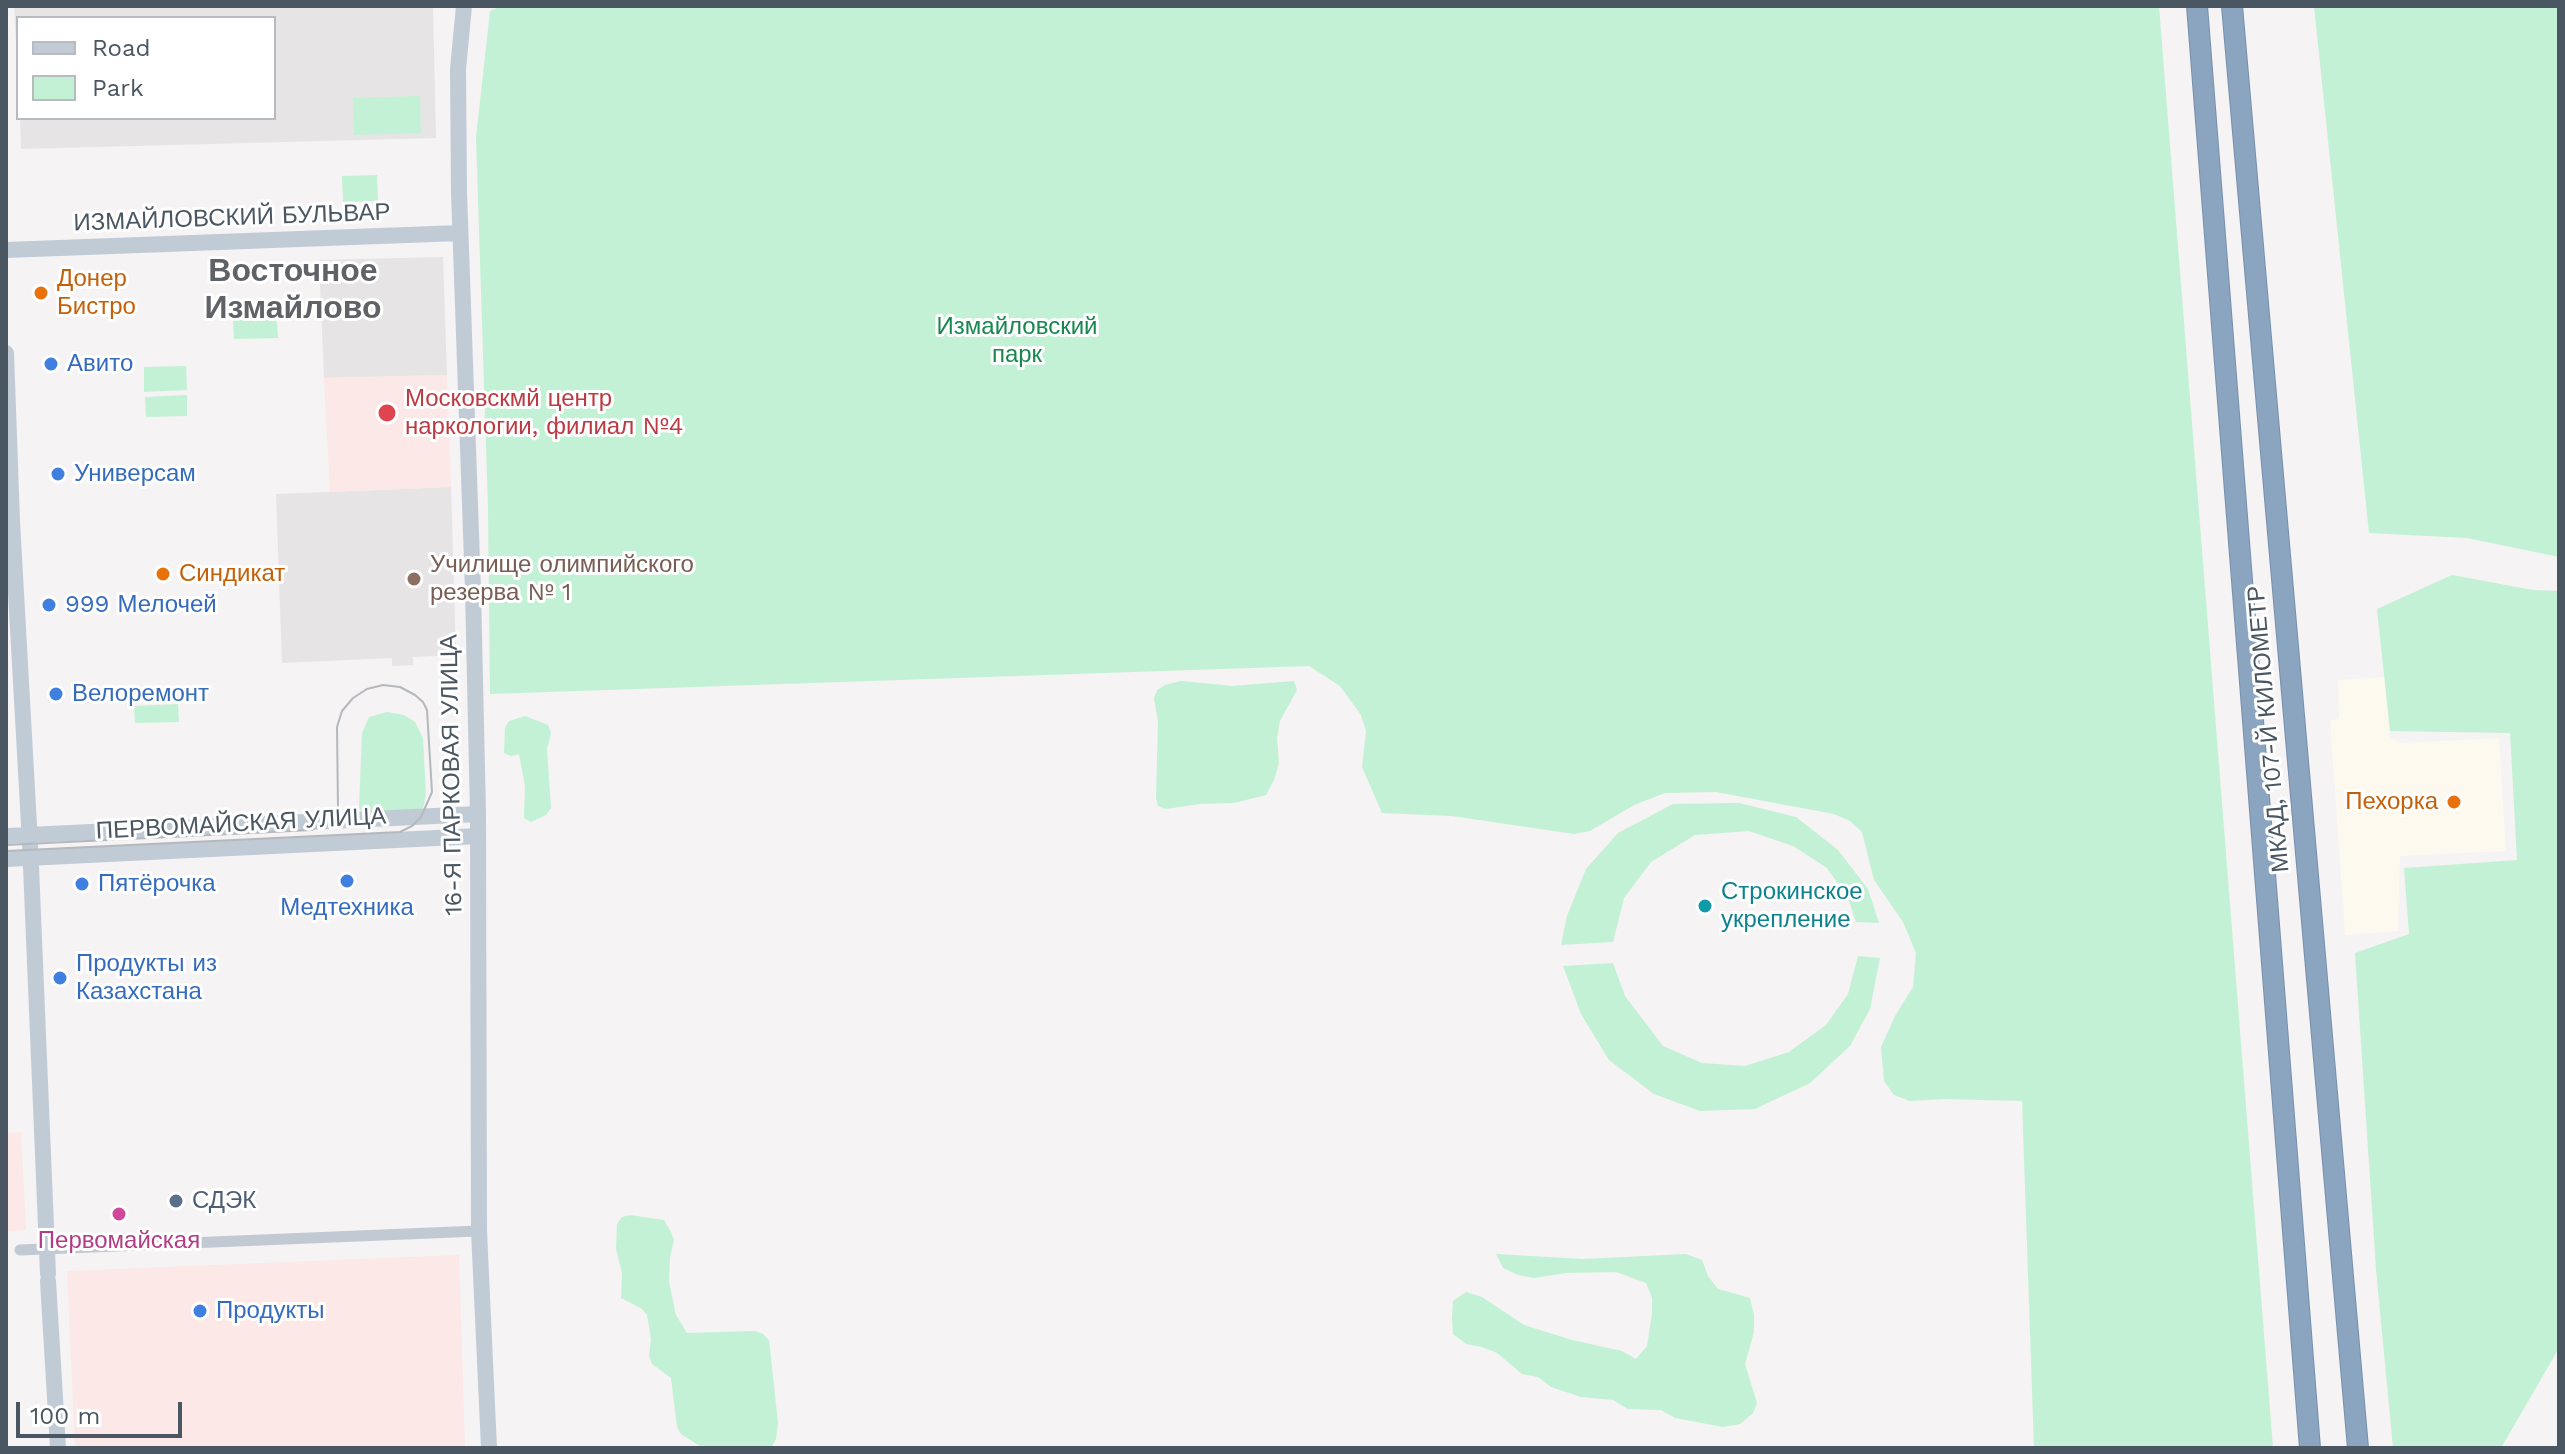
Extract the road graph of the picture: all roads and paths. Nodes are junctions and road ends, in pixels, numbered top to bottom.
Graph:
1 (464, 6) edge
2 (2197, 6) edge
3 (2232, 6) edge
4 (460, 233) junction
5 (6, 250) edge
6 (6, 353) edge
7 (9, 535) edge
8 (478, 814) junction
9 (29, 835) junction
10 (6, 836) edge
11 (478, 836) junction
12 (30, 858) junction
13 (6, 859) edge
14 (479, 1231) junction
15 (47, 1249) junction
16 (13, 1250) edge
17 (58, 1448) edge
18 (489, 1448) edge
19 (2310, 1448) edge
20 (2358, 1448) edge

1 - 4 main road, 16-Я ПАРКОВАЯ УЛИЦА
2 - 19 highway, МКАД, 107-Й КИЛОМЕТР
3 - 20 highway, МКАД, 107-Й КИЛОМЕТР
4 - 5 main road, ИЗМАЙЛОВСКИЙ БУЛЬВАР
4 - 8 main road, 16-Я ПАРКОВАЯ УЛИЦА
6 - 7 main road
7 - 9 main road
8 - 9 main road, ПЕРВОМАЙСКАЯ УЛИЦА
8 - 11 main road, 16-Я ПАРКОВАЯ УЛИЦА
9 - 10 main road, ПЕРВОМАЙСКАЯ УЛИЦА
9 - 12 main road
11 - 12 main road, ПЕРВОМАЙСКАЯ УЛИЦА
11 - 14 main road, 16-Я ПАРКОВАЯ УЛИЦА
12 - 13 main road, ПЕРВОМАЙСКАЯ УЛИЦА
12 - 15 main road
14 - 15 street
14 - 18 main road, 16-Я ПАРКОВАЯ УЛИЦА
15 - 16 street
15 - 17 main road

